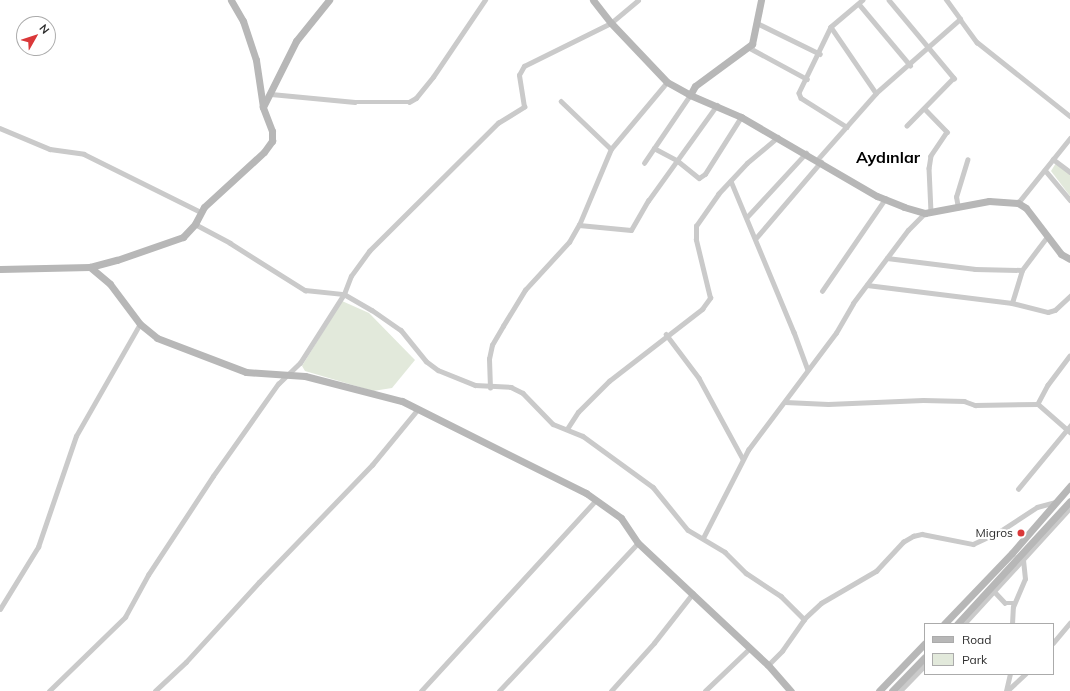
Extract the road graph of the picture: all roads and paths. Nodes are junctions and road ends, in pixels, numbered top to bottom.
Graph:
1 (231, 0) edge
2 (329, 0) edge
3 (485, 0) edge
4 (593, 0) edge
5 (638, 0) edge
6 (761, 0) edge
7 (863, 0) edge
8 (889, 0) edge
9 (946, 0) edge
10 (859, 4) junction
11 (960, 20) junction
12 (611, 23) junction
13 (757, 23) junction
14 (831, 27) junction
15 (748, 47) junction
16 (928, 47) junction
17 (820, 54) junction
18 (910, 65) junction
19 (807, 79) junction
20 (667, 82) junction
21 (876, 93) junction
22 (271, 94) junction
23 (690, 95) junction
24 (560, 100) dead end
25 (717, 105) junction
26 (263, 108) junction
27 (924, 109) junction
28 (1070, 116) edge
29 (741, 117) junction
30 (907, 126) dead end
31 (847, 127) junction
32 (0, 128) edge
33 (778, 136) junction
34 (1070, 138) edge
35 (654, 148) junction
36 (611, 149) junction
37 (806, 153) junction
38 (1053, 159) junction
39 (967, 160) dead end
40 (678, 161) junction
41 (819, 161) junction
42 (644, 163) dead end
43 (1045, 170) junction
44 (1070, 172) edge
45 (731, 181) junction
46 (885, 199) junction
47 (1070, 200) edge
48 (1018, 203) junction
49 (958, 208) junction
50 (201, 212) junction
51 (928, 213) junction
52 (747, 217) junction
53 (195, 224) junction
54 (579, 225) junction
55 (1047, 237) junction
56 (756, 238) junction
57 (887, 258) junction
58 (1070, 259) edge
59 (90, 267) junction
60 (0, 269) edge
61 (1022, 270) junction
62 (867, 285) junction
63 (822, 291) dead end
64 (344, 294) junction
65 (1070, 296) edge
66 (1012, 304) junction
67 (140, 324) junction
68 (666, 334) junction
69 (1070, 356) edge
70 (808, 370) junction
71 (288, 374) junction
72 (490, 388) junction
73 (785, 402) junction
74 (1038, 404) junction
75 (418, 409) junction
76 (567, 429) junction
77 (1069, 429) edge
78 (743, 459) junction
79 (1070, 486) edge
80 (1018, 489) dead end
81 (596, 500) junction
82 (1070, 501) edge
83 (1056, 502) junction
84 (1070, 508) edge
85 (703, 538) junction
86 (638, 543) junction
87 (1023, 558) junction
88 (993, 590) junction
89 (693, 594) junction
90 (1015, 603) junction
91 (0, 609) edge
92 (804, 619) junction
93 (945, 623) edge
94 (958, 623) edge
95 (965, 623) edge
96 (1012, 623) edge
97 (1070, 623) edge
98 (1054, 643) edge
99 (924, 644) edge
100 (750, 648) junction
101 (924, 658) edge
102 (768, 665) junction
103 (924, 666) edge
104 (1010, 675) edge
105 (1025, 675) edge
106 (49, 691) edge
107 (154, 691) edge
108 (421, 691) edge
109 (499, 691) edge
110 (611, 691) edge
111 (705, 691) edge
112 (791, 691) edge
113 (879, 691) edge
114 (892, 691) edge
115 (900, 691) edge
116 (1007, 691) edge

1 - 26 street
2 - 22 street
3 - 22 street
4 - 12 street
5 - 12 street
6 - 13 street
7 - 10 street
8 - 16 street
9 - 11 street
10 - 14 street
10 - 18 street
11 - 16 street
11 - 28 street
12 - 20 street
12 - 64 street
13 - 15 street
13 - 17 street
14 - 17 street
14 - 21 street
15 - 19 street
15 - 23 street
16 - 18 street
16 - 27 street
17 - 19 street
18 - 21 street
19 - 31 street
20 - 23 street
20 - 36 street
21 - 31 street
22 - 26 street
23 - 25 street
23 - 35 street
24 - 36 street
25 - 29 street
25 - 40 street
26 - 50 street
27 - 30 street
27 - 51 street
29 - 33 street
29 - 40 street
31 - 41 street
32 - 50 street
33 - 37 street
33 - 45 street
34 - 38 street
35 - 40 street
35 - 42 street
36 - 54 street
37 - 41 street
37 - 52 street
38 - 43 street
38 - 44 street
39 - 49 street
40 - 54 street
41 - 46 street
41 - 56 street
43 - 47 street
43 - 48 street
45 - 52 street
45 - 68 street
46 - 51 street
46 - 63 street
48 - 49 street
48 - 55 street
49 - 51 street
50 - 53 street
51 - 57 street
52 - 56 street
53 - 59 street
53 - 64 street
54 - 72 street
55 - 58 street
55 - 61 street
56 - 70 street
57 - 61 street
57 - 62 street
59 - 60 street
59 - 67 street
61 - 66 street
62 - 66 street
62 - 70 street
64 - 71 street
64 - 72 street
65 - 66 street
67 - 71 street
67 - 91 street
68 - 76 street
68 - 78 street
69 - 74 street
70 - 73 street
71 - 75 street
71 - 106 street
72 - 76 street
73 - 74 street
73 - 78 street
74 - 77 street
75 - 81 street
75 - 107 street
76 - 85 street
77 - 80 street
78 - 85 street
79 - 83 street
81 - 86 street
81 - 108 street
82 - 87 street
83 - 92 street
83 - 93 street
84 - 87 street
85 - 92 street
86 - 89 street
86 - 109 street
87 - 88 street
87 - 90 street
88 - 90 street
88 - 94 street
88 - 95 street
89 - 100 street
89 - 110 street
90 - 96 street
92 - 102 street
97 - 98 street
99 - 113 street
100 - 102 street
100 - 111 street
101 - 114 street
102 - 112 street
103 - 115 street
104 - 116 street
105 - 116 street

